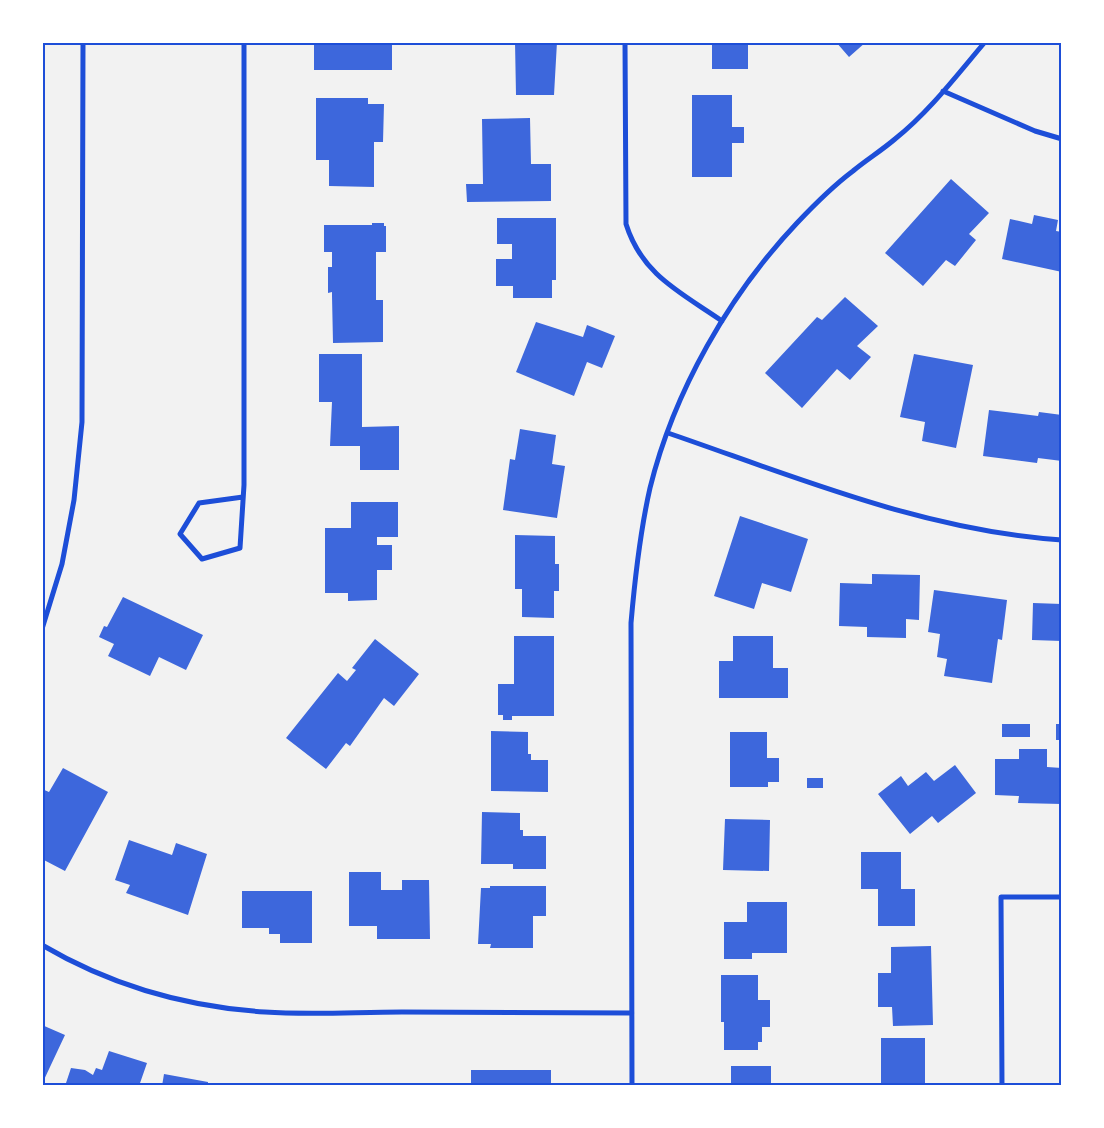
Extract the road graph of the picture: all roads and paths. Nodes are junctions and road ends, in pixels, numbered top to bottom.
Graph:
1 (83, 42) edge
2 (244, 42) edge
3 (625, 42) edge
4 (985, 42) edge
5 (943, 92) junction
6 (1062, 139) edge
7 (722, 321) junction
8 (668, 433) junction
9 (243, 497) junction
10 (1062, 540) edge
11 (42, 629) edge
12 (1062, 897) edge
13 (42, 945) edge
14 (632, 1013) junction
15 (632, 1086) edge
16 (1002, 1086) edge

1 - 11 street
2 - 9 street
3 - 7 street
4 - 5 street
5 - 6 street
5 - 7 street
7 - 8 street
8 - 10 street
8 - 14 street
9 - 9 street
12 - 16 street
13 - 14 street
14 - 15 street

